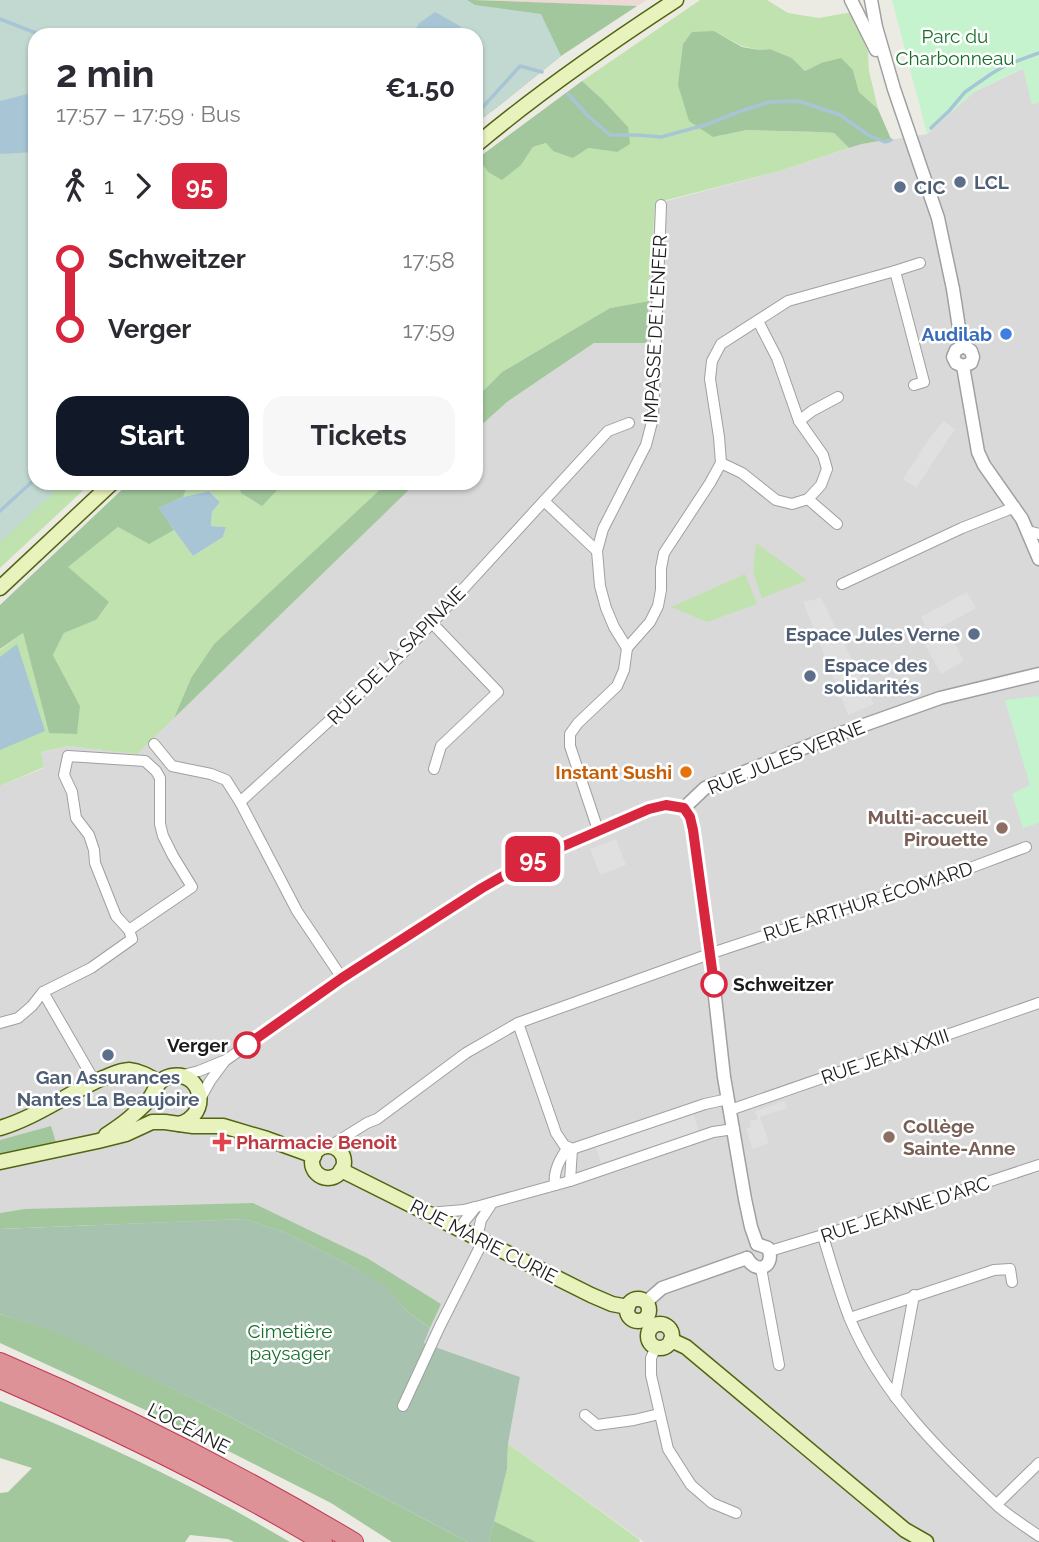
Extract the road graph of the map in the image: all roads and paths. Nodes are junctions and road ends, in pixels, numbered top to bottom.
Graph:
1 (676, 0) edge
2 (851, 0) edge
3 (871, 0) edge
4 (894, 89) junction
5 (483, 139) edge
6 (661, 205) dead end
7 (920, 263) dead end
8 (895, 271) junction
9 (758, 321) junction
10 (914, 385) dead end
11 (838, 397) dead end
12 (799, 421) junction
13 (629, 423) dead end
14 (721, 463) junction
15 (105, 490) edge
16 (808, 499) junction
17 (544, 501) junction
18 (1014, 507) junction
19 (837, 524) dead end
20 (1033, 532) edge
21 (597, 551) junction
22 (1039, 559) edge
23 (842, 584) dead end
24 (0, 588) edge
25 (432, 623) junction
26 (627, 648) junction
27 (1039, 674) edge
28 (154, 744) dead end
29 (434, 769) dead end
30 (240, 802) junction
31 (684, 808) junction
32 (598, 830) junction
33 (1026, 847) dead end
34 (129, 930) junction
35 (709, 954) junction
36 (342, 978) junction
37 (43, 992) junction
38 (1039, 1003) edge
39 (0, 1023) edge
40 (519, 1023) junction
41 (226, 1060) junction
42 (179, 1076) junction
43 (95, 1082) junction
44 (155, 1089) junction
45 (199, 1103) junction
46 (729, 1104) junction
47 (172, 1123) junction
48 (223, 1126) junction
49 (0, 1128) edge
50 (734, 1129) junction
51 (98, 1141) junction
52 (330, 1146) junction
53 (570, 1148) junction
54 (314, 1156) junction
55 (0, 1162) edge
56 (1039, 1165) edge
57 (341, 1170) junction
58 (570, 1181) junction
59 (555, 1185) junction
60 (492, 1203) junction
61 (475, 1207) junction
62 (426, 1213) junction
63 (460, 1230) junction
64 (823, 1236) junction
65 (480, 1239) junction
66 (757, 1244) junction
67 (770, 1251) junction
68 (747, 1258) junction
69 (761, 1268) junction
70 (1012, 1282) dead end
71 (914, 1295) junction
72 (648, 1306) junction
73 (628, 1307) junction
74 (850, 1318) junction
75 (637, 1321) junction
76 (662, 1324) junction
77 (652, 1340) junction
78 (671, 1340) junction
79 (0, 1362) edge
80 (779, 1365) dead end
81 (0, 1379) edge
82 (895, 1397) junction
83 (402, 1406) dead end
84 (659, 1414) junction
85 (585, 1415) dead end
86 (1039, 1463) edge
87 (997, 1504) junction
88 (736, 1513) dead end
89 (910, 1536) edge
90 (1039, 1536) edge
91 (323, 1542) edge
92 (354, 1542) edge
93 (926, 1542) edge

1 - 5 main road
2 - 4 street
3 - 4 street
4 - 18 street
6 - 21 street, IMPASSE DE L'ENFER
7 - 8 street
8 - 9 street
8 - 10 street
9 - 12 street
9 - 14 street
11 - 12 street
12 - 16 street
13 - 17 street, RUE DE LA SAPINAIE
14 - 16 street
14 - 26 street
15 - 24 main road
16 - 19 street
17 - 21 street
17 - 25 street, RUE DE LA SAPINAIE
18 - 20 street
18 - 23 street
20 - 22 street
21 - 26 street, IMPASSE DE L'ENFER
25 - 29 street
25 - 30 street, RUE DE LA SAPINAIE
26 - 32 street
27 - 31 street, RUE JULES VERNE
28 - 30 street
30 - 36 street
31 - 32 street, RUE JULES VERNE
31 - 35 street
32 - 36 street, RUE JULES VERNE
33 - 35 street, RUE ARTHUR ÉCOMARD
34 - 34 street
34 - 37 street
35 - 40 street, RUE ARTHUR ÉCOMARD
35 - 46 street
36 - 41 street, RUE JULES VERNE
37 - 39 street
37 - 43 street
38 - 46 street, RUE JEAN XXIII
40 - 52 street, RUE ARTHUR ÉCOMARD
40 - 53 street
41 - 42 street, RUE JULES VERNE
41 - 45 street, RUE JULES VERNE
42 - 44 main road
42 - 45 main road
43 - 44 main road
43 - 49 main road
44 - 47 main road
44 - 51 main road
45 - 47 main road
45 - 48 main road
46 - 50 street
46 - 53 street, RUE JEAN XXIII
47 - 48 main road
47 - 51 main road
48 - 54 main road
50 - 58 street
50 - 66 street
51 - 55 main road
52 - 54 main road
52 - 57 main road
53 - 58 street
53 - 59 street
54 - 57 main road
56 - 64 street, RUE JEANNE D'ARC
57 - 62 main road, RUE MARIE CURIE
58 - 59 street
59 - 60 street
60 - 61 street
60 - 65 street
61 - 62 street
61 - 63 street
62 - 63 main road, RUE MARIE CURIE
63 - 65 main road, RUE MARIE CURIE
64 - 67 street, RUE JEANNE D'ARC
64 - 74 street
65 - 73 main road, RUE MARIE CURIE
65 - 83 street
66 - 67 street
66 - 68 street
67 - 69 street
68 - 69 street
68 - 72 street
69 - 80 street
70 - 71 street
71 - 74 street
71 - 82 street
72 - 73 main road
72 - 75 main road
72 - 76 main road
73 - 75 main road
74 - 82 street
75 - 77 main road
76 - 77 main road
76 - 78 main road
77 - 78 main road
77 - 84 street
78 - 89 main road
79 - 92 highway, L’OCÉANE
81 - 91 highway, L’OCÉANE
82 - 87 street
84 - 85 street
84 - 88 street
86 - 87 street
87 - 90 street
89 - 93 main road

